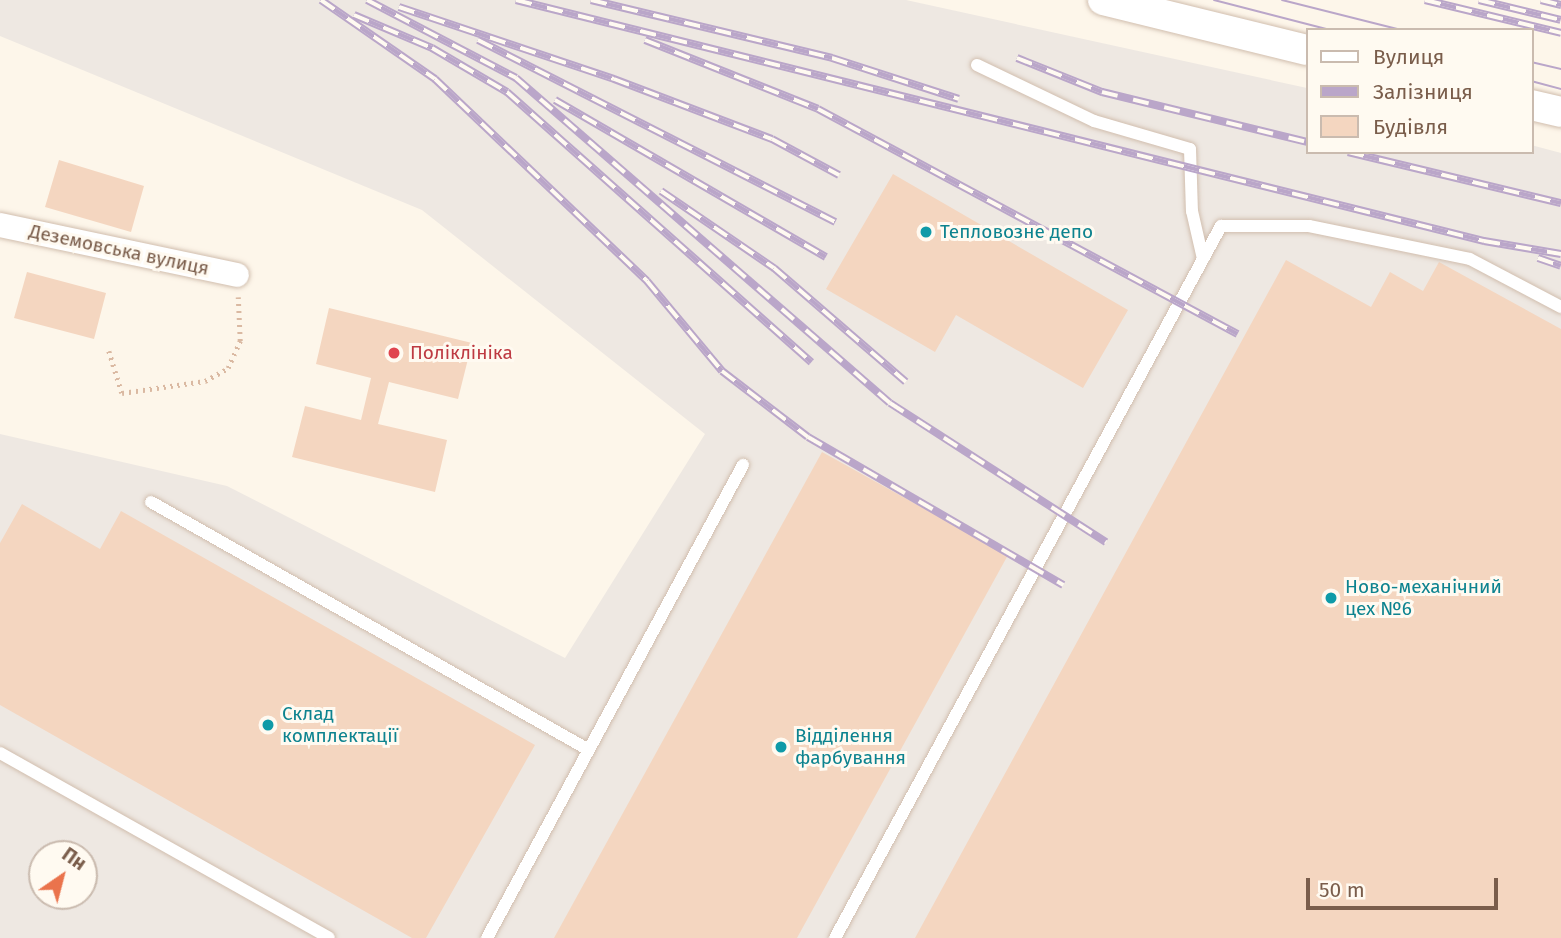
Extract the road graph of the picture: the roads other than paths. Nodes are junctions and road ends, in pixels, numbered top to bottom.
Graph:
1 (1103, 0) edge
2 (1306, 50) edge
3 (978, 65) dead end
4 (1533, 105) edge
5 (1561, 112) edge
6 (0, 225) edge
7 (1203, 259) junction
8 (237, 275) road end
9 (1561, 307) edge
10 (743, 465) dead end
11 (151, 502) dead end
12 (589, 750) junction
13 (0, 753) edge
14 (329, 938) edge
15 (487, 938) edge
16 (835, 938) edge

1 - 2 street
3 - 7 lane
4 - 5 street
6 - 8 street, Деземовська вулиця
7 - 9 lane
7 - 16 lane
10 - 12 lane
11 - 12 lane
12 - 15 lane
13 - 14 lane

